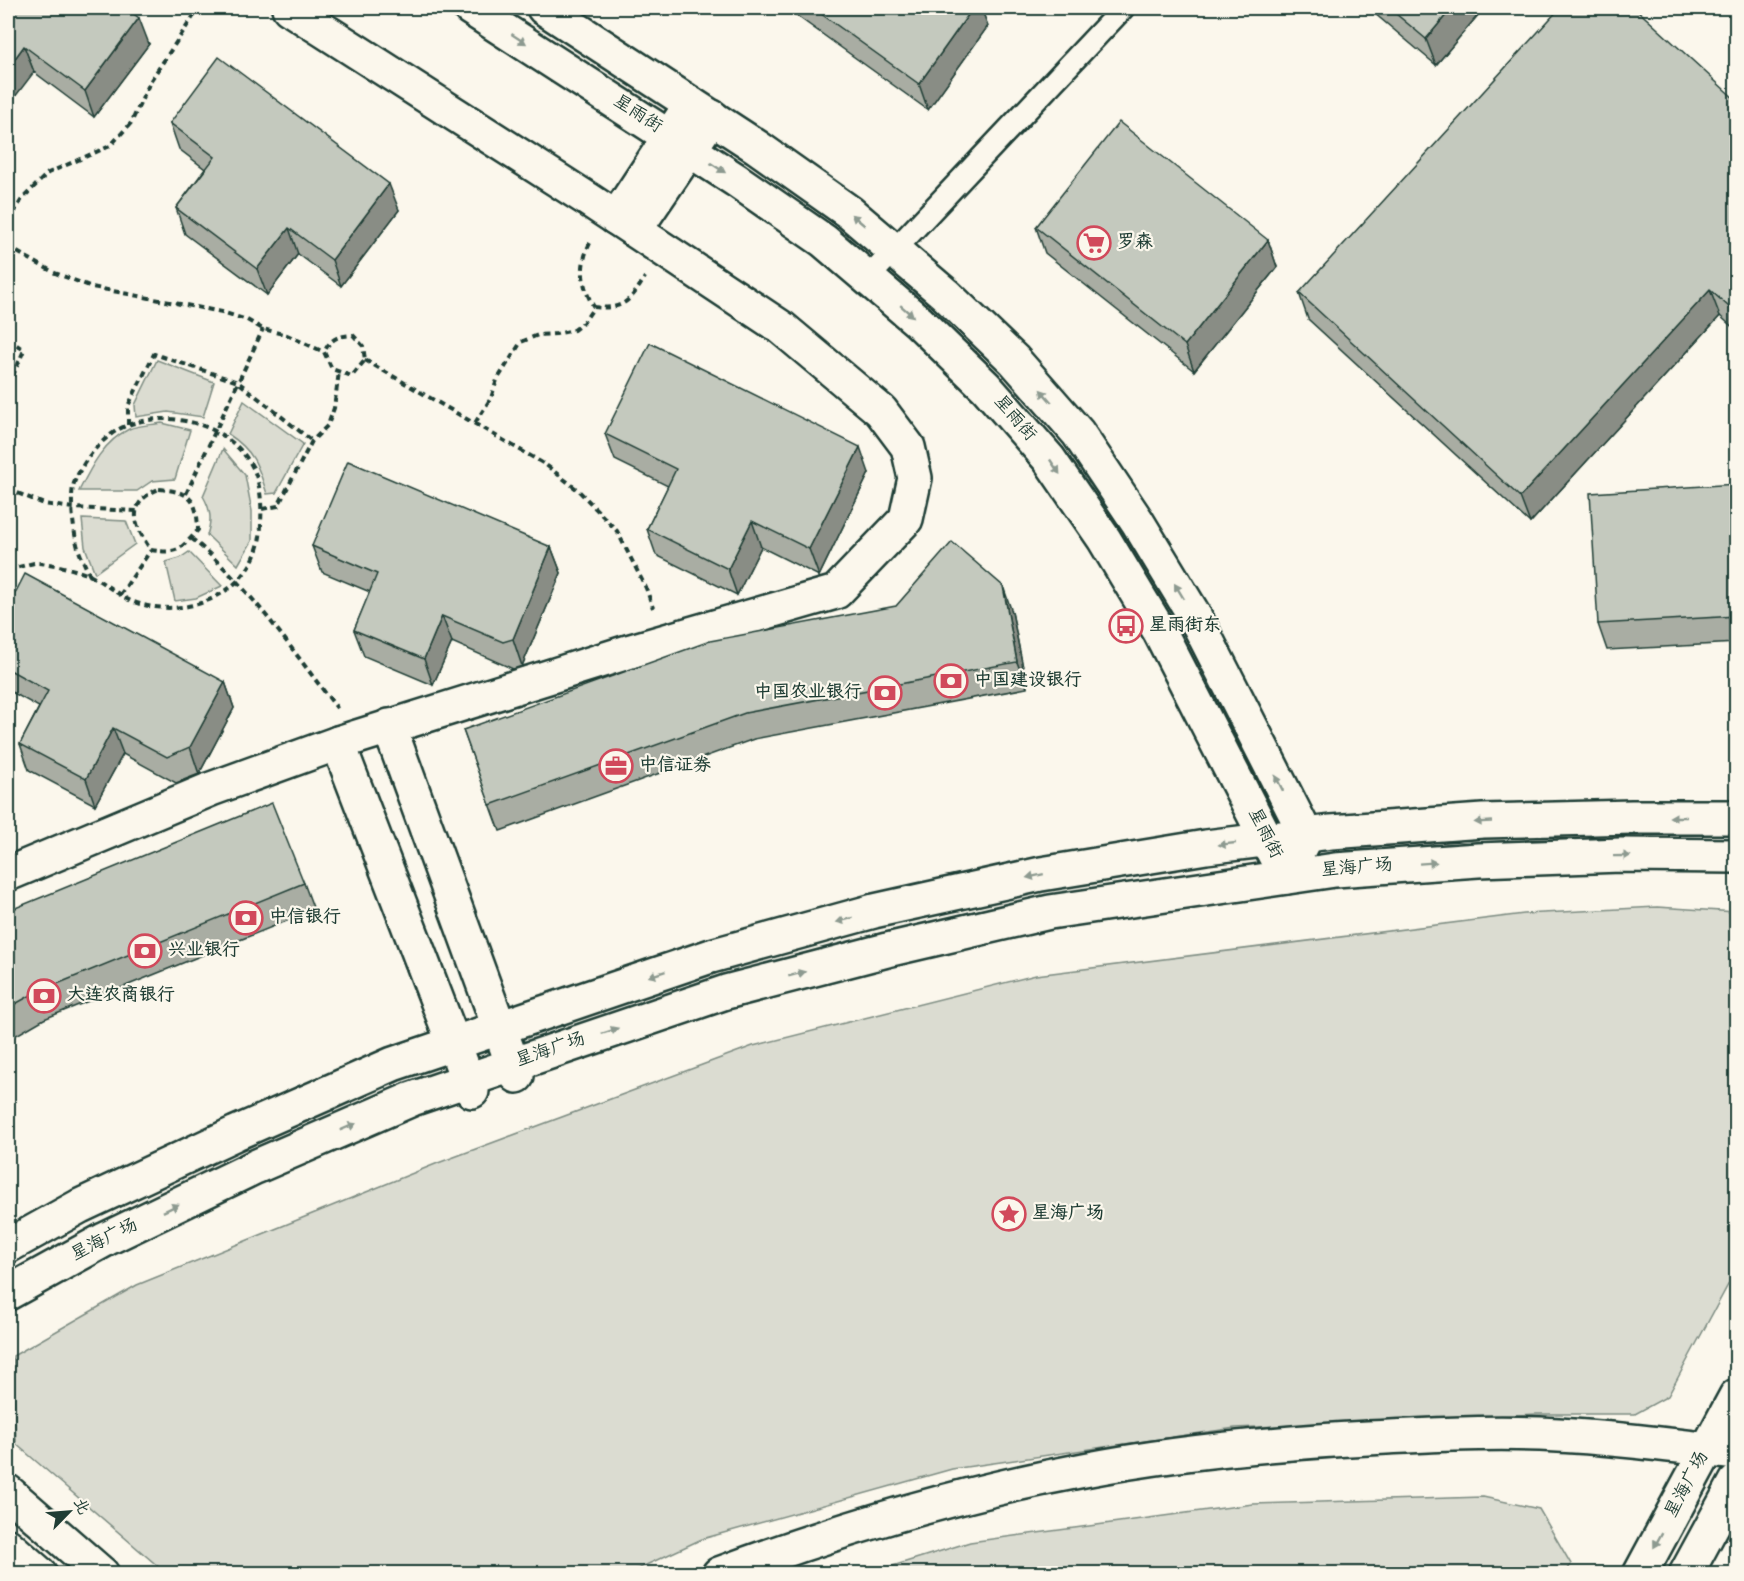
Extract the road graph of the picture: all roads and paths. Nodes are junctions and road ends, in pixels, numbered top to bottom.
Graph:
1 (199, 8) edge
2 (289, 8) edge
3 (470, 8) edge
4 (544, 8) edge
5 (1123, 8) edge
6 (701, 111) junction
7 (680, 143) junction
8 (8, 223) edge
9 (630, 227) junction
10 (8, 247) edge
11 (894, 250) junction
12 (868, 278) junction
13 (594, 307) junction
14 (263, 329) junction
15 (8, 339) edge
16 (324, 352) junction
17 (364, 360) junction
18 (339, 371) junction
19 (238, 382) junction
20 (8, 387) edge
21 (475, 423) junction
22 (128, 425) junction
23 (215, 430) junction
24 (312, 441) junction
25 (8, 489) edge
26 (186, 494) junction
27 (73, 508) junction
28 (262, 509) junction
29 (136, 511) junction
30 (191, 538) junction
31 (151, 550) junction
32 (8, 570) edge
33 (90, 576) junction
34 (237, 582) junction
35 (120, 595) junction
36 (665, 641) junction
37 (362, 735) junction
38 (1737, 817) edge
39 (1306, 835) junction
40 (1267, 840) junction
41 (1737, 856) edge
42 (8, 874) edge
43 (1286, 877) junction
44 (499, 1027) junction
45 (453, 1043) junction
46 (515, 1070) junction
47 (470, 1085) junction
48 (8, 1246) edge
49 (8, 1293) edge
50 (1737, 1396) edge
51 (1722, 1451) edge
52 (1737, 1482) edge
53 (8, 1492) edge
54 (8, 1546) edge
55 (40, 1574) edge
56 (102, 1574) edge
57 (719, 1574) edge
58 (1640, 1574) edge
59 (1686, 1574) edge

1 - 8 path
2 - 9 main road
3 -> 7 main road, 星雨街
4 - 6 main road, 星雨街
5 - 11 lane
6 - 7 main road
11 -> 6 main road, 星雨街
7 - 9 main road
7 -> 12 main road, 星雨街
9 - 13 path
9 - 13 path
9 - 36 main road
10 - 14 path
11 - 12 lane
39 -> 11 main road, 星雨街
12 -> 40 main road, 星雨街
13 - 21 path
14 - 16 path
14 - 19 path
15 - 20 path
16 - 17 path
16 - 18 path
17 - 18 path
17 - 21 path
18 - 24 path
19 - 22 path
19 - 23 path
19 - 24 path
21 - 36 path
22 - 23 path
22 - 27 path
23 - 26 path
23 - 28 path
24 - 28 path
25 - 27 path
26 - 29 path
26 - 30 path
27 - 29 path
27 - 33 path
28 - 34 path
29 - 31 path
30 - 31 path
30 - 34 path
31 - 35 path
32 - 33 path
33 - 35 path
34 - 35 path
34 - 37 path
36 - 37 main road
37 - 42 main road
37 - 44 main road
37 - 45 main road
38 -> 39 main road
39 - 40 main road
39 - 43 main road, 星雨街
40 - 43 main road, 星雨街
40 -> 44 main road
43 -> 41 main road, 星海广场
46 -> 43 main road, 星海广场
44 - 45 main road
44 - 46 main road
45 - 47 main road
45 - 48 main road
46 - 47 main road, 星海广场
49 -> 47 main road, 星海广场
50 - 51 main road, 星海广场
51 - 57 main road
51 -> 58 main road, 星海广场
52 - 59 main road
53 - 56 main road
54 - 55 main road

